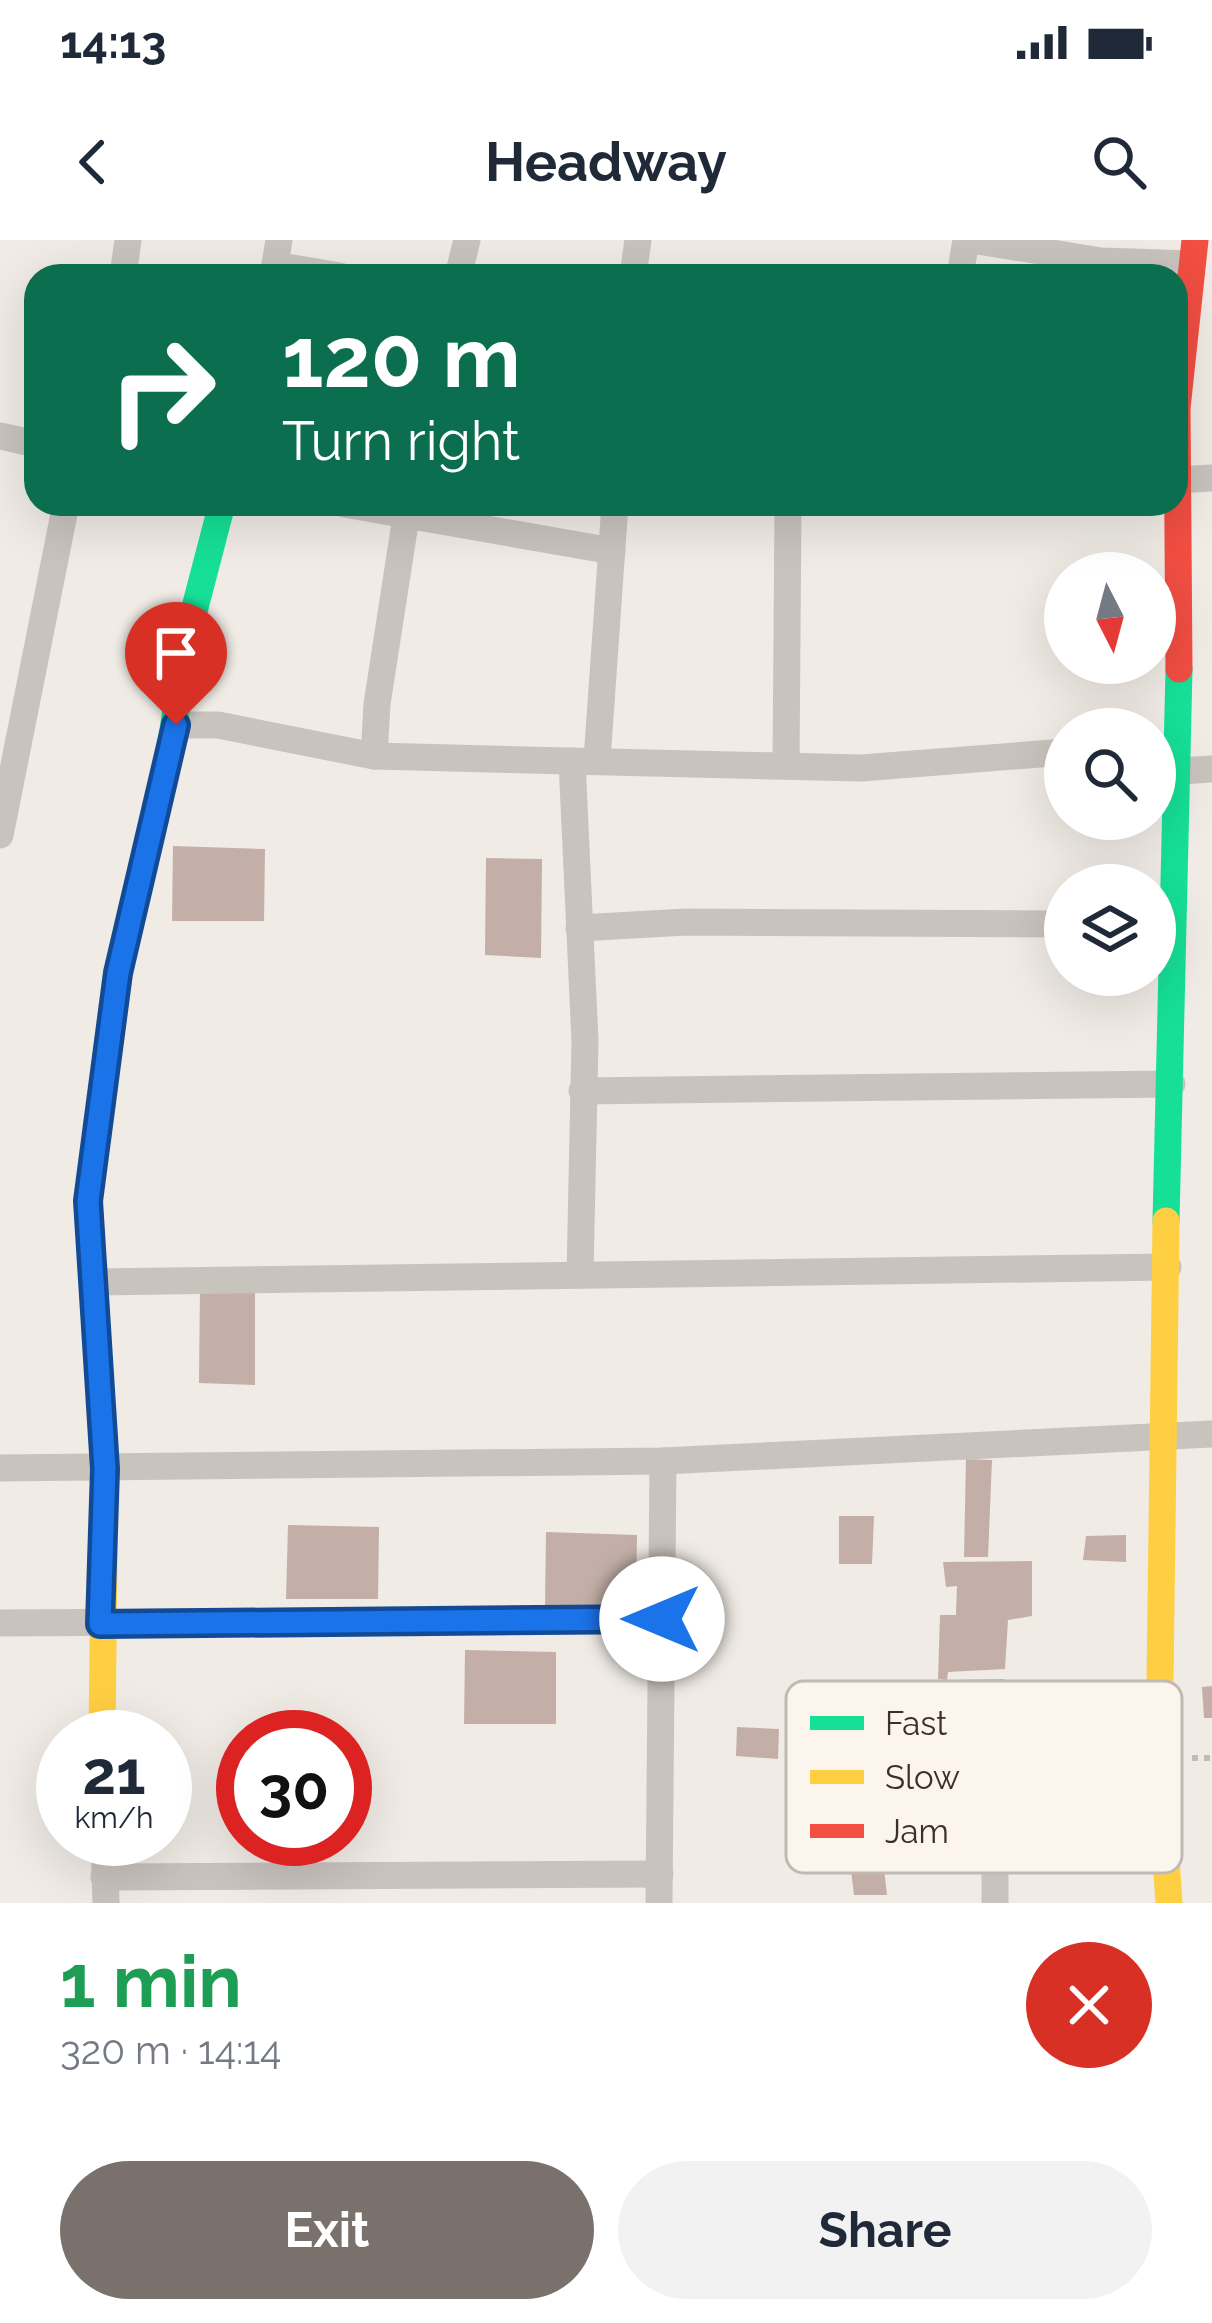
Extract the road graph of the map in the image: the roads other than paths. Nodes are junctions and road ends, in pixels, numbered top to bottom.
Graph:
1 (969, 240) edge
2 (1194, 252) edge
3 (1200, 298) edge
4 (1188, 355) edge
5 (64, 516) edge
6 (219, 516) edge
7 (405, 516) edge
8 (436, 516) edge
9 (614, 516) edge
10 (788, 516) edge
11 (1175, 516) edge
12 (612, 551) junction
13 (1167, 708) edge
14 (176, 725) junction
15 (1044, 754) edge
16 (374, 756) junction
17 (585, 761) junction
18 (1176, 762) edge
19 (786, 766) junction
20 (1212, 769) edge
21 (1180, 771) junction
22 (1, 823) edge
23 (1171, 864) edge
24 (1044, 924) edge
25 (579, 928) junction
26 (1168, 996) edge
27 (1172, 1084) junction
28 (582, 1091) junction
29 (1168, 1267) junction
30 (580, 1275) junction
31 (95, 1282) junction
32 (1212, 1434) edge
33 (1160, 1436) junction
34 (663, 1461) junction
35 (0, 1468) edge
36 (105, 1469) junction
37 (662, 1619) junction
38 (0, 1623) edge
39 (100, 1624) junction
40 (1159, 1681) edge
41 (102, 1710) edge
42 (1167, 1873) edge
43 (660, 1874) junction
44 (105, 1890) edge
45 (659, 1903) edge
46 (1169, 1903) edge

1 - 2 street
2 - 3 street
3 - 4 street
5 - 22 street
6 - 14 street
7 - 16 street
8 - 12 street
9 - 12 street
10 - 19 street
11 - 13 street
12 - 17 street
14 - 16 street
14 - 31 street
15 - 19 street
16 - 17 street
17 - 19 street
17 - 25 street
18 - 21 street
20 - 21 street
21 - 23 street
24 - 25 street
25 - 28 street
26 - 27 street
27 - 28 street
27 - 29 street
28 - 30 street
29 - 30 street
29 - 33 street
30 - 31 street
31 - 36 street
32 - 33 street
33 - 34 street
33 - 40 street
34 - 36 street
34 - 37 street
35 - 36 street
36 - 39 street
37 - 39 street
37 - 43 street
38 - 39 street
39 - 41 street
42 - 46 street
43 - 44 street
43 - 45 street

